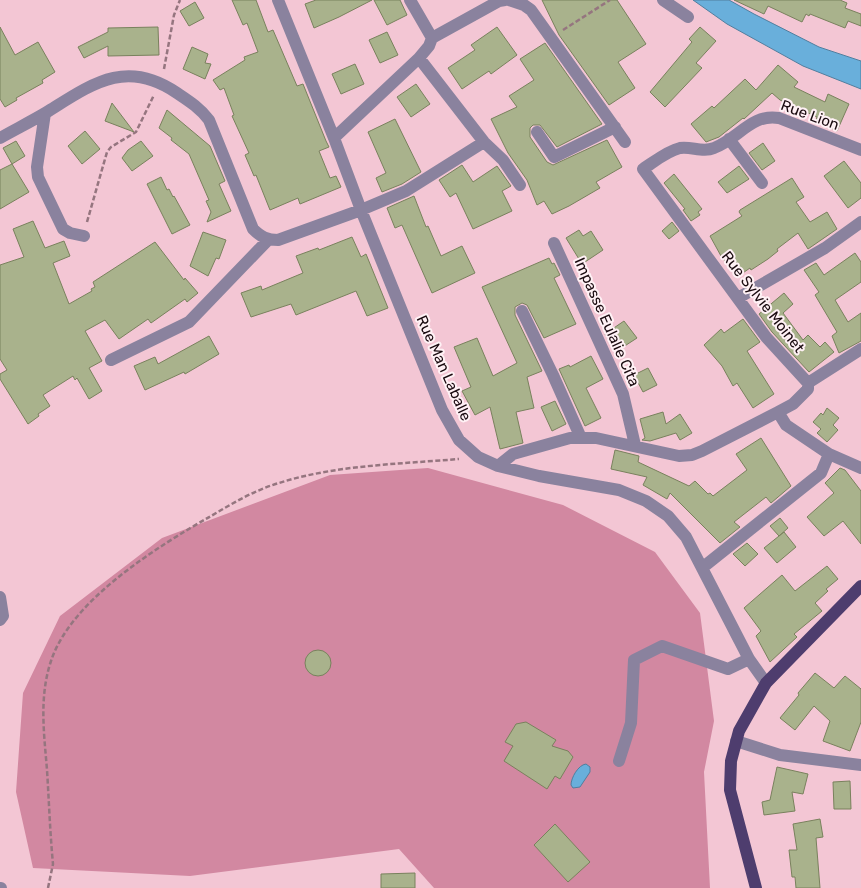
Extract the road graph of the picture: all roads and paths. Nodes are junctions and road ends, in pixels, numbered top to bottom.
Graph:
1 (180, 0) edge
2 (278, 0) edge
3 (410, 0) edge
4 (505, 0) edge
5 (509, 0) edge
6 (610, 0) edge
7 (663, 0) edge
8 (688, 17) dead end
9 (432, 38) junction
10 (551, 38) junction
11 (419, 58) junction
12 (161, 84) junction
13 (45, 113) junction
14 (615, 127) junction
15 (537, 132) dead end
16 (0, 138) edge
17 (334, 138) junction
18 (729, 139) junction
19 (484, 142) junction
20 (625, 142) dead end
21 (861, 150) edge
22 (643, 169) joint
23 (762, 183) dead end
24 (520, 185) dead end
25 (361, 210) junction
26 (861, 222) edge
27 (84, 236) joint
28 (268, 240) junction
29 (554, 243) dead end
30 (738, 298) junction
31 (522, 311) dead end
32 (861, 349) edge
33 (111, 360) dead end
34 (808, 383) junction
35 (778, 412) junction
36 (581, 438) junction
37 (635, 445) junction
38 (829, 454) junction
39 (478, 457) junction
40 (498, 466) junction
41 (861, 468) edge
42 (702, 568) junction
43 (861, 586) edge
44 (0, 597) edge
45 (0, 620) edge
46 (749, 659) junction
47 (766, 683) junction
48 (736, 741) junction
49 (619, 762) dead end
50 (861, 765) edge
51 (48, 888) edge
52 (756, 888) edge

1 - 12 path
2 - 17 street, Rue Man Laballe
3 - 9 street
4 - 9 street
5 - 10 street
6 - 10 path
7 - 8 street
9 - 11 street
10 - 14 street
11 - 17 street
11 - 19 street
12 - 13 street
12 - 27 path
12 - 28 street
13 - 16 street
13 - 27 street
14 - 15 street
14 - 20 street
17 - 25 street, Rue Man Laballe
18 - 21 street, Rue Lion
18 - 22 street, Rue Lion
18 - 23 street
19 - 24 street
19 - 25 street
22 - 30 street, Rue Sylvie Moinet
25 - 28 street
25 - 39 street, Rue Man Laballe
26 - 30 street
28 - 33 street
29 - 37 street, Impasse Eulalie Cita
30 - 34 street, Rue Sylvie Moinet
31 - 36 street
32 - 34 street
34 - 35 street
35 - 37 street
35 - 38 street
36 - 37 street
36 - 40 street
38 - 41 street
38 - 42 street
39 - 40 street, Rue Man Laballe
39 - 51 path
40 - 42 street, Rue Man Laballe
42 - 46 street, Rue Man Laballe
43 - 47 main road
44 - 45 street
46 - 47 street, Rue Man Laballe
46 - 49 street
47 - 48 main road
48 - 50 street
48 - 52 main road

